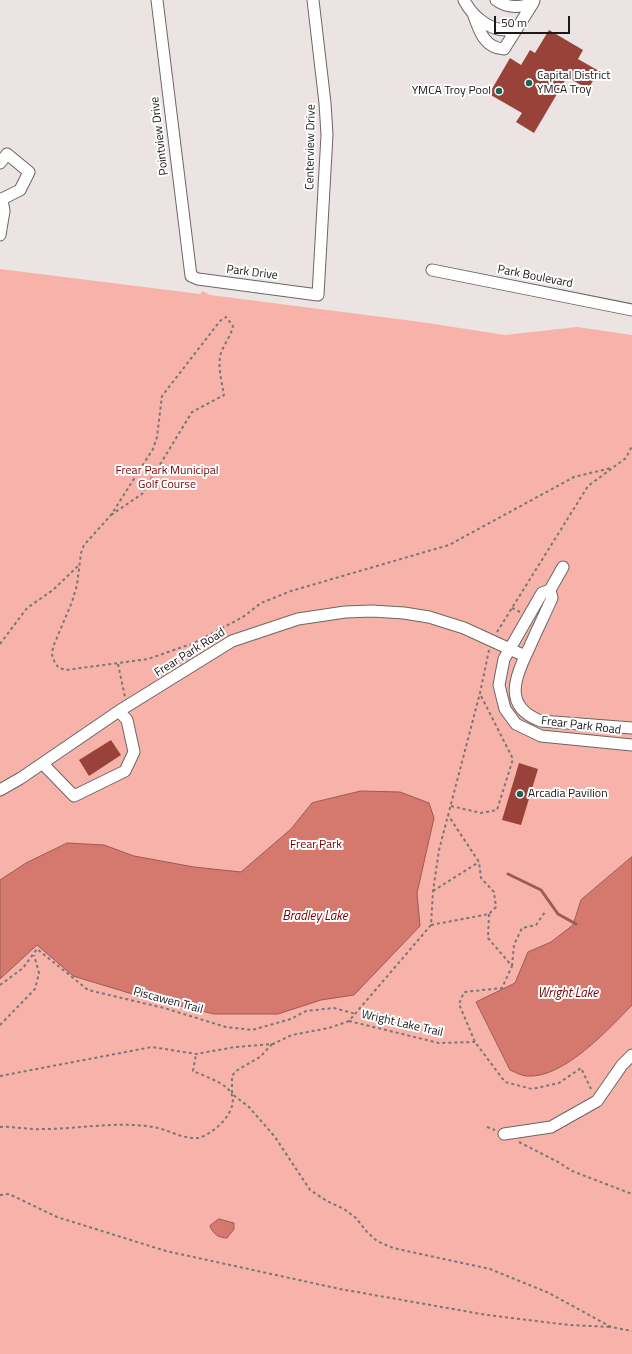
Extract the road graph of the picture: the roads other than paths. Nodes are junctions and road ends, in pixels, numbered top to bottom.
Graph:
1 (157, 0) edge
2 (313, 0) edge
3 (464, 0) edge
4 (496, 0) edge
5 (534, 1) edge
6 (473, 13) junction
7 (518, 27) junction
8 (0, 162) edge
9 (1, 200) edge
10 (0, 235) edge
11 (189, 268) joint
12 (432, 270) dead end
13 (318, 295) joint
14 (632, 310) edge
15 (563, 567) dead end
16 (550, 590) junction
17 (509, 648) junction
18 (525, 656) junction
19 (119, 711) junction
20 (632, 728) edge
21 (632, 744) edge
22 (43, 764) junction
23 (0, 790) edge
24 (632, 1055) edge
25 (504, 1134) road end

1 - 11 street, Pointview Drive
2 - 13 street, Centerview Drive
3 - 6 street
4 - 5 street
5 - 7 street
6 - 7 street
6 - 7 street
8 - 9 street
9 - 10 street
11 - 13 street, Park Drive
12 - 14 street, Park Boulevard
15 - 16 street, Frear Park Road
16 - 17 street, Frear Park Road
16 - 18 street, Frear Park Road
17 - 18 street, Frear Park Road
17 - 19 street, Frear Park Road
17 - 21 street, Frear Park Road
18 - 20 street, Frear Park Road
19 - 22 street, Frear Park Road
19 - 22 street
22 - 23 street, Frear Park Road
24 - 25 street

